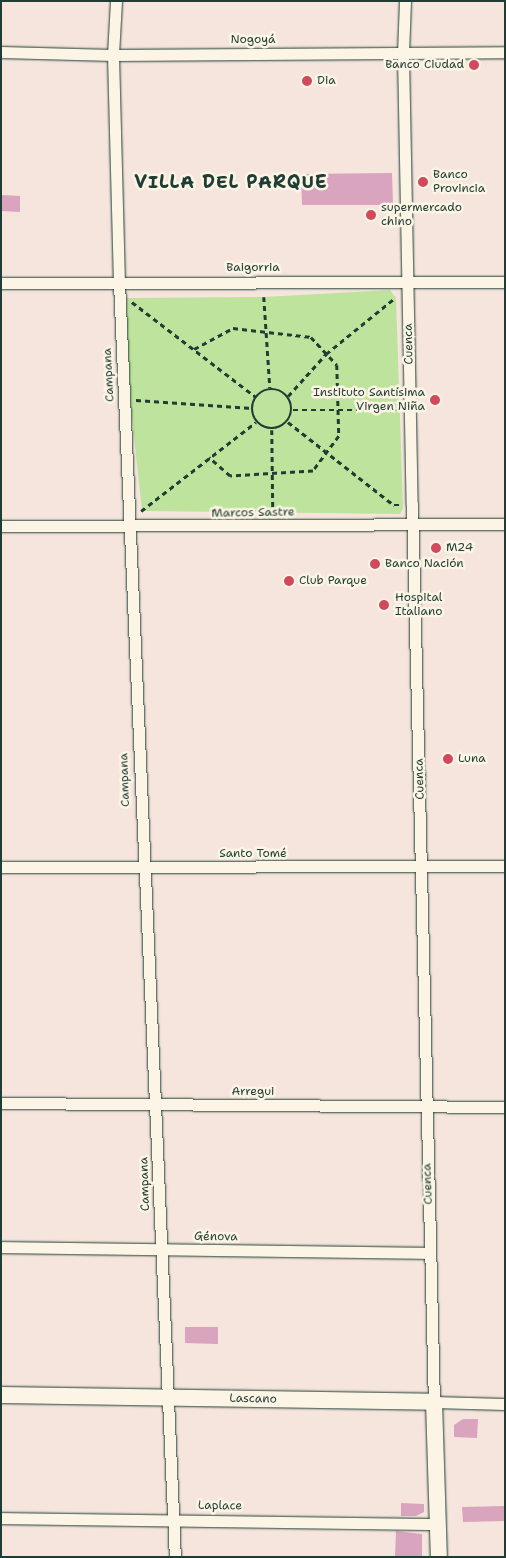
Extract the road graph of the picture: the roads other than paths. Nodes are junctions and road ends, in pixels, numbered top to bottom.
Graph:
1 (116, 1) edge
2 (405, 1) edge
3 (1, 52) edge
4 (505, 52) edge
5 (403, 54) junction
6 (113, 55) junction
7 (408, 280) junction
8 (119, 282) junction
9 (505, 282) edge
10 (1, 283) edge
11 (412, 524) junction
12 (505, 524) edge
13 (1, 526) edge
14 (130, 528) junction
15 (505, 866) edge
16 (1, 867) edge
17 (422, 867) junction
18 (142, 868) junction
19 (1, 1103) edge
20 (426, 1105) junction
21 (156, 1106) junction
22 (505, 1107) edge
23 (1, 1246) edge
24 (161, 1250) junction
25 (430, 1253) junction
26 (1, 1395) edge
27 (168, 1397) junction
28 (434, 1402) junction
29 (505, 1404) edge
30 (1, 1518) edge
31 (173, 1519) junction
32 (438, 1524) junction
33 (175, 1557) edge
34 (439, 1557) edge

1 - 6 street, Campana
2 - 5 street, Cuenca
3 - 6 street, Nogoyá
4 - 5 street, Nogoyá
5 - 6 street, Nogoyá
5 - 7 street, Cuenca
6 - 8 street, Campana
7 - 8 street, Baigorria
7 - 9 street, Baigorria
7 - 11 street, Cuenca
8 - 10 street, Baigorria
8 - 14 street, Campana
11 - 12 street, Marcos Sastre
11 - 14 street, Marcos Sastre
11 - 17 street, Cuenca
13 - 14 street, Marcos Sastre
14 - 18 street, Campana
15 - 17 street, Santo Tomé
16 - 18 street, Santo Tomé
17 - 18 street, Santo Tomé
17 - 20 street, Cuenca
18 - 21 street, Campana
19 - 21 street, Arregui
20 - 21 street, Arregui
20 - 22 street, Arregui
20 - 25 street, Cuenca
21 - 24 street, Campana
23 - 24 street, Génova
24 - 25 street, Génova
24 - 27 street, Campana
25 - 28 street, Cuenca
26 - 27 street, Lascano
27 - 28 street, Lascano
27 - 31 street, Campana
28 - 29 street, Lascano
28 - 32 street, Cuenca
30 - 31 street, Laplace
31 - 32 street, Laplace
31 - 33 street, Campana
32 - 34 street, Cuenca

